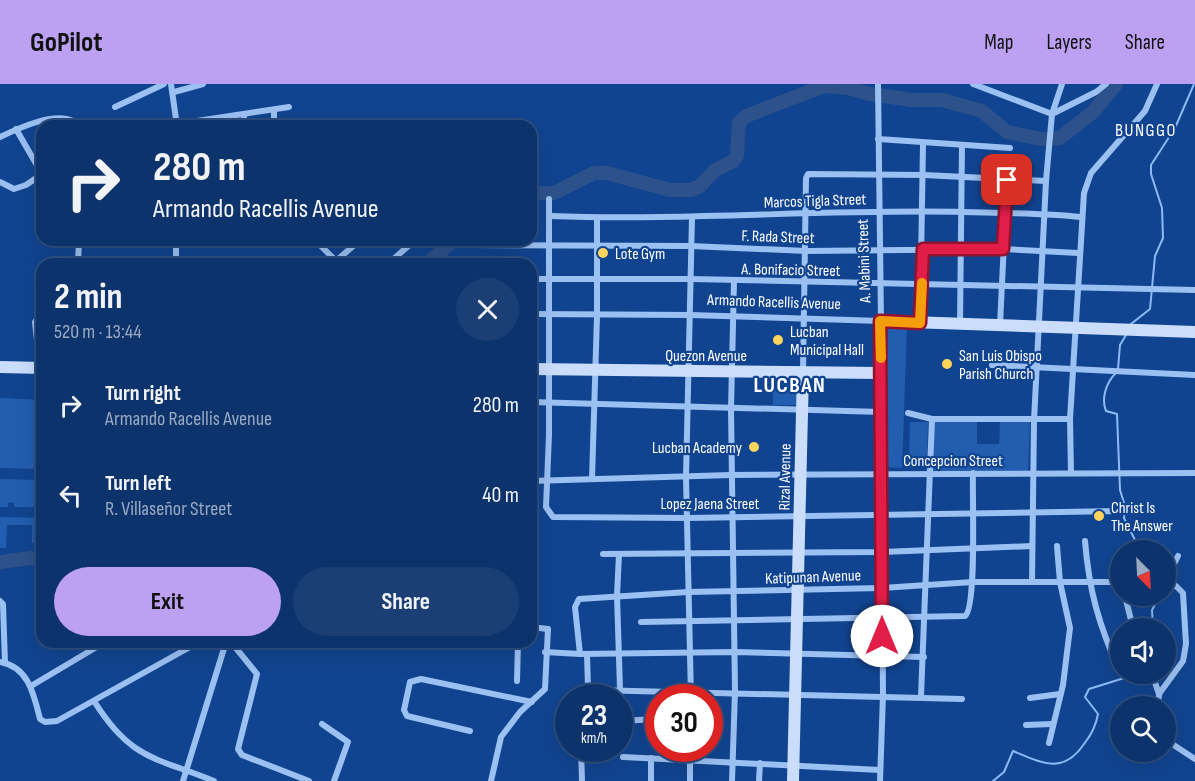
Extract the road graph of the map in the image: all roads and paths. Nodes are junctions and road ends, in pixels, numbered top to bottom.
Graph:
1 (164, 84) edge
2 (171, 84) edge
3 (202, 84) edge
4 (878, 84) edge
5 (973, 84) edge
6 (1106, 84) edge
7 (1157, 84) edge
8 (1060, 85) edge
9 (174, 92) junction
10 (289, 106) dead end
11 (116, 107) dead end
12 (274, 110) junction
13 (1052, 114) junction
14 (244, 115) junction
15 (177, 120) edge
16 (225, 120) edge
17 (244, 120) edge
18 (274, 120) edge
19 (36, 124) edge
20 (16, 129) junction
21 (0, 137) edge
22 (878, 139) junction
23 (923, 144) junction
24 (962, 146) junction
25 (1010, 148) dead end
26 (36, 164) edge
27 (877, 174) junction
28 (924, 175) junction
29 (960, 176) junction
30 (36, 178) edge
31 (1007, 180) junction
32 (1046, 181) junction
33 (0, 182) edge
34 (549, 199) dead end
35 (924, 211) junction
36 (878, 212) junction
37 (960, 212) junction
38 (806, 213) junction
39 (1004, 213) junction
40 (1044, 213) junction
41 (550, 216) junction
42 (692, 217) junction
43 (1081, 217) junction
44 (597, 218) junction
45 (321, 246) edge
46 (354, 246) edge
47 (408, 246) edge
48 (537, 246) edge
49 (550, 246) junction
50 (598, 246) junction
51 (691, 246) junction
52 (923, 249) junction
53 (1003, 249) junction
54 (880, 250) junction
55 (807, 251) junction
56 (962, 251) junction
57 (1042, 252) junction
58 (1078, 253) junction
59 (333, 258) edge
60 (343, 258) edge
61 (395, 258) edge
62 (537, 279) edge
63 (550, 279) junction
64 (691, 279) junction
65 (598, 280) junction
66 (734, 281) junction
67 (806, 284) junction
68 (881, 284) junction
69 (921, 285) junction
70 (961, 286) junction
71 (1002, 286) junction
72 (1040, 287) junction
73 (1077, 287) junction
74 (1195, 290) edge
75 (537, 314) edge
76 (550, 314) junction
77 (690, 315) junction
78 (597, 316) junction
79 (733, 316) junction
80 (805, 319) junction
81 (880, 321) junction
82 (920, 323) junction
83 (960, 324) junction
84 (1000, 325) junction
85 (1038, 326) junction
86 (1076, 328) junction
87 (1195, 332) edge
88 (992, 365) dead end
89 (0, 367) edge
90 (1036, 367) junction
91 (1073, 367) junction
92 (36, 368) edge
93 (537, 369) edge
94 (550, 369) junction
95 (596, 371) junction
96 (689, 372) junction
97 (732, 372) junction
98 (803, 372) junction
99 (881, 374) junction
100 (1195, 375) edge
101 (537, 402) edge
102 (549, 402) junction
103 (595, 403) junction
104 (690, 407) junction
105 (731, 409) junction
106 (802, 410) junction
107 (881, 412) junction
108 (908, 413) dead end
109 (932, 419) junction
110 (1070, 419) junction
111 (1034, 421) junction
112 (1071, 472) junction
113 (973, 473) junction
114 (1034, 473) junction
115 (1195, 473) edge
116 (880, 474) junction
117 (928, 474) junction
118 (731, 475) junction
119 (801, 475) junction
120 (686, 477) junction
121 (592, 479) junction
122 (548, 480) junction
123 (537, 481) edge
124 (1032, 511) junction
125 (1120, 511) dead end
126 (971, 512) junction
127 (881, 513) junction
128 (927, 513) junction
129 (731, 516) junction
130 (800, 516) junction
131 (687, 518) junction
132 (1085, 542) dead end
133 (1032, 546) junction
134 (1058, 546) dead end
135 (972, 548) junction
136 (924, 549) junction
137 (882, 552) junction
138 (603, 554) dead end
139 (620, 554) junction
140 (688, 554) junction
141 (732, 554) junction
142 (799, 554) junction
143 (1178, 556) dead end
144 (1176, 560) edge
145 (973, 582) junction
146 (1032, 582) junction
147 (1060, 582) junction
148 (1088, 582) junction
149 (1110, 582) edge
150 (923, 584) junction
151 (1176, 586) edge
152 (882, 588) junction
153 (798, 590) junction
154 (688, 592) junction
155 (734, 592) junction
156 (617, 596) junction
157 (0, 601) edge
158 (925, 617) junction
159 (882, 618) junction
160 (690, 620) junction
161 (734, 620) junction
162 (798, 620) junction
163 (641, 622) dead end
164 (537, 628) edge
165 (1, 629) edge
166 (95, 648) edge
167 (189, 648) edge
168 (224, 648) edge
169 (236, 648) edge
170 (518, 648) edge
171 (1110, 649) edge
172 (545, 652) junction
173 (619, 652) junction
174 (691, 652) junction
175 (735, 652) junction
176 (584, 654) junction
177 (797, 654) junction
178 (882, 655) junction
179 (924, 657) junction
180 (3, 663) edge
181 (516, 681) dead end
182 (588, 684) edge
183 (620, 684) edge
184 (692, 684) edge
185 (1156, 684) edge
186 (31, 686) junction
187 (735, 691) junction
188 (723, 692) edge
189 (796, 693) junction
190 (1060, 694) junction
191 (1159, 694) joint
192 (883, 696) junction
193 (921, 696) junction
194 (1030, 698) dead end
195 (962, 699) dead end
196 (94, 701) junction
197 (532, 702) junction
198 (322, 724) dead end
199 (1052, 724) junction
200 (1026, 725) dead end
201 (470, 730) dead end
202 (1049, 743) dead end
203 (1176, 747) edge
204 (1195, 759) edge
205 (723, 761) edge
206 (733, 761) junction
207 (581, 762) edge
208 (651, 762) edge
209 (689, 762) edge
210 (760, 763) junction
211 (794, 765) junction
212 (185, 769) junction
213 (880, 770) junction
214 (183, 781) edge
215 (214, 781) edge
216 (309, 781) edge
217 (334, 781) edge
218 (491, 781) edge
219 (582, 781) edge
220 (651, 781) edge
221 (690, 781) edge
222 (732, 781) edge
223 (759, 781) edge
224 (793, 781) edge
225 (880, 781) edge

1 - 11 street
2 - 9 street
3 - 9 street
4 - 22 street, A. Mabini Street
5 - 13 street
6 - 13 street
7 - 43 street
8 - 13 street
9 - 15 street
10 - 12 street
12 - 14 street
12 - 18 street
13 - 32 street
14 - 16 street
14 - 17 street
19 - 20 street
20 - 21 street
20 - 26 street
22 - 23 street
22 - 27 street, A. Mabini Street
23 - 24 street
23 - 28 street
24 - 25 street
24 - 29 street
27 - 28 street
27 - 36 street, A. Mabini Street
27 - 38 street, Rizal Avenue
28 - 29 street
28 - 35 street
29 - 31 street
29 - 37 street
30 - 33 street
31 - 32 street
31 - 39 street
32 - 40 street
34 - 41 street
35 - 36 street, Marcos Tigla Street
35 - 37 street, Marcos Tigla Street
35 - 52 street
36 - 38 street, Marcos Tigla Street
36 - 54 street, A. Mabini Street
37 - 39 street, Marcos Tigla Street
37 - 56 street
38 - 42 street, Marcos Tigla Street
38 - 55 street, Rizal Avenue
39 - 40 street, Marcos Tigla Street
39 - 53 street
40 - 43 street, Marcos Tigla Street
40 - 57 street
41 - 44 street, Marcos Tigla Street
41 - 49 street
42 - 44 street, Marcos Tigla Street
42 - 51 street
43 - 58 street
44 - 50 street
45 - 59 street
46 - 60 street
47 - 61 street
48 - 49 street, F. Rada Street
49 - 50 street, F. Rada Street
49 - 63 street
50 - 51 street, F. Rada Street
50 - 65 street
51 - 55 street, F. Rada Street
51 - 64 street
52 - 54 street, F. Rada Street
52 - 56 street, F. Rada Street
52 - 69 street
53 - 56 street, F. Rada Street
53 - 57 street, F. Rada Street
53 - 71 street
54 - 55 street, F. Rada Street
54 - 68 street, A. Mabini Street
55 - 67 street, Rizal Avenue
56 - 70 street
57 - 58 street, F. Rada Street
57 - 72 street
58 - 73 street
62 - 63 street, A. Bonifacio Street
63 - 65 street, A. Bonifacio Street
63 - 76 street
64 - 65 street, A. Bonifacio Street
64 - 66 street, A. Bonifacio Street
64 - 77 street
65 - 78 street
66 - 67 street, A. Bonifacio Street
66 - 79 street
67 - 68 street, A. Bonifacio Street
67 - 80 street, Rizal Avenue
68 - 69 street, A. Bonifacio Street
68 - 81 street, A. Mabini Street
69 - 70 street, A. Bonifacio Street
69 - 82 street
70 - 71 street, A. Bonifacio Street
70 - 83 street
71 - 72 street, A. Bonifacio Street
71 - 84 street
72 - 73 street, A. Bonifacio Street
72 - 85 street
73 - 74 street, A. Bonifacio Street
73 - 86 street
75 - 76 street, Armando Racellis Avenue
76 - 78 street, Armando Racellis Avenue
76 - 94 street
77 - 78 street, Armando Racellis Avenue
77 - 79 street, Armando Racellis Avenue
77 - 96 street
78 - 95 street
79 - 80 street, Armando Racellis Avenue
79 - 97 street
80 - 81 street, Armando Racellis Avenue
80 - 98 street, Rizal Avenue
81 - 82 main road, Armando Racellis Avenue
81 - 99 main road, A. Mabini Street
82 - 83 main road, Armando Racellis Avenue
83 - 84 main road, Armando Racellis Avenue
84 - 85 main road, Armando Racellis Avenue
85 - 86 main road, Armando Racellis Avenue
85 - 90 street
86 - 87 main road, Armando Racellis Avenue
86 - 91 street
88 - 90 street
89 - 92 main road
90 - 91 street
90 - 111 street
91 - 100 street
91 - 110 street
93 - 94 main road, Quezon Avenue
94 - 95 main road, Quezon Avenue
94 - 102 street
95 - 96 main road, Quezon Avenue
95 - 103 street
96 - 97 main road, Quezon Avenue
96 - 104 street
97 - 98 main road, Quezon Avenue
97 - 105 street
98 - 99 main road, Quezon Avenue
98 - 106 main road, Rizal Avenue
99 - 107 street, A. Mabini Street
101 - 102 street
102 - 103 street
102 - 122 street
103 - 104 street
103 - 121 street
104 - 105 street
104 - 120 street
105 - 106 street
105 - 118 street
106 - 107 street
106 - 119 main road, Rizal Avenue
107 - 116 street, A. Mabini Street
108 - 109 street
109 - 111 street
109 - 117 street
110 - 111 street
110 - 112 street
111 - 114 street
112 - 114 street, Concepcion Street
112 - 115 street, Concepcion Street
113 - 114 street, Concepcion Street
113 - 117 street, Concepcion Street
113 - 126 street
114 - 124 street
116 - 117 street, Concepcion Street
116 - 119 street, Concepcion Street
116 - 127 street, A. Mabini Street
117 - 128 street
118 - 119 street, Concepcion Street
118 - 120 street, Concepcion Street
118 - 129 street
119 - 130 main road, Rizal Avenue
120 - 121 street, Concepcion Street
120 - 131 street
121 - 122 street, Concepcion Street
122 - 123 street, Concepcion Street
122 - 131 street, Lopez Jaena Street
124 - 125 street, Lopez Jaena Street
124 - 126 street, Lopez Jaena Street
124 - 133 street
126 - 128 street, Lopez Jaena Street
126 - 135 street
127 - 128 street, Lopez Jaena Street
127 - 130 street, Lopez Jaena Street
127 - 137 street, A. Mabini Street
128 - 136 street
129 - 130 street, Lopez Jaena Street
129 - 131 street, Lopez Jaena Street
129 - 141 street
130 - 142 main road, Rizal Avenue
131 - 140 street
132 - 148 street
133 - 135 street
133 - 146 street
134 - 147 street
135 - 136 street
135 - 145 street
136 - 137 street
136 - 150 street
137 - 142 street
137 - 152 street, A. Mabini Street
138 - 139 street
139 - 140 street
139 - 156 street
140 - 141 street
140 - 154 street
141 - 142 street
141 - 155 street
142 - 153 main road, Rizal Avenue
143 - 144 street
145 - 146 street, Katipunan Avenue
145 - 150 street, Katipunan Avenue
145 - 158 street
146 - 147 street, Katipunan Avenue
147 - 148 street, Katipunan Avenue
147 - 190 street
148 - 149 street, Katipunan Avenue
148 - 171 street
150 - 152 street, Katipunan Avenue
150 - 158 street
151 - 191 street
152 - 153 street, Katipunan Avenue
152 - 159 street, A. Mabini Street
153 - 155 street, Katipunan Avenue
153 - 162 main road, Rizal Avenue
154 - 155 street, Katipunan Avenue
154 - 156 street, Katipunan Avenue
154 - 160 street
155 - 161 street
156 - 173 street
156 - 176 street, Katipunan Avenue
157 - 165 street
158 - 159 street
158 - 179 street
159 - 162 street
159 - 178 street, A. Mabini Street
160 - 161 street
160 - 163 street
160 - 174 street
161 - 162 street
161 - 175 street
162 - 177 main road, Rizal Avenue
164 - 172 street
165 - 180 street
166 - 186 street
167 - 196 street
168 - 212 street
169 - 216 street
170 - 181 street
172 - 176 street
172 - 197 street
173 - 174 street
173 - 176 street
173 - 183 street
174 - 175 street
174 - 184 street
175 - 177 street
175 - 187 street
176 - 182 street
177 - 178 street
177 - 189 main road, Rizal Avenue
178 - 179 street
178 - 192 street, A. Mabini Street
179 - 193 street
180 - 186 street
185 - 191 street
186 - 196 street
187 - 188 street
187 - 189 street
187 - 206 street
189 - 192 street
189 - 211 main road, Rizal Avenue
190 - 194 street
190 - 199 street
192 - 193 street
192 - 213 street, A. Mabini Street
193 - 195 street
196 - 212 street
197 - 201 street
197 - 218 street
198 - 217 street
199 - 200 street
199 - 202 street
203 - 204 street
205 - 206 street
206 - 210 street
206 - 222 street
207 - 219 street
208 - 220 street
209 - 221 street
210 - 211 street
210 - 223 street
211 - 213 street
211 - 224 main road, Rizal Avenue
212 - 214 street
212 - 215 street
213 - 225 street, A. Mabini Street

